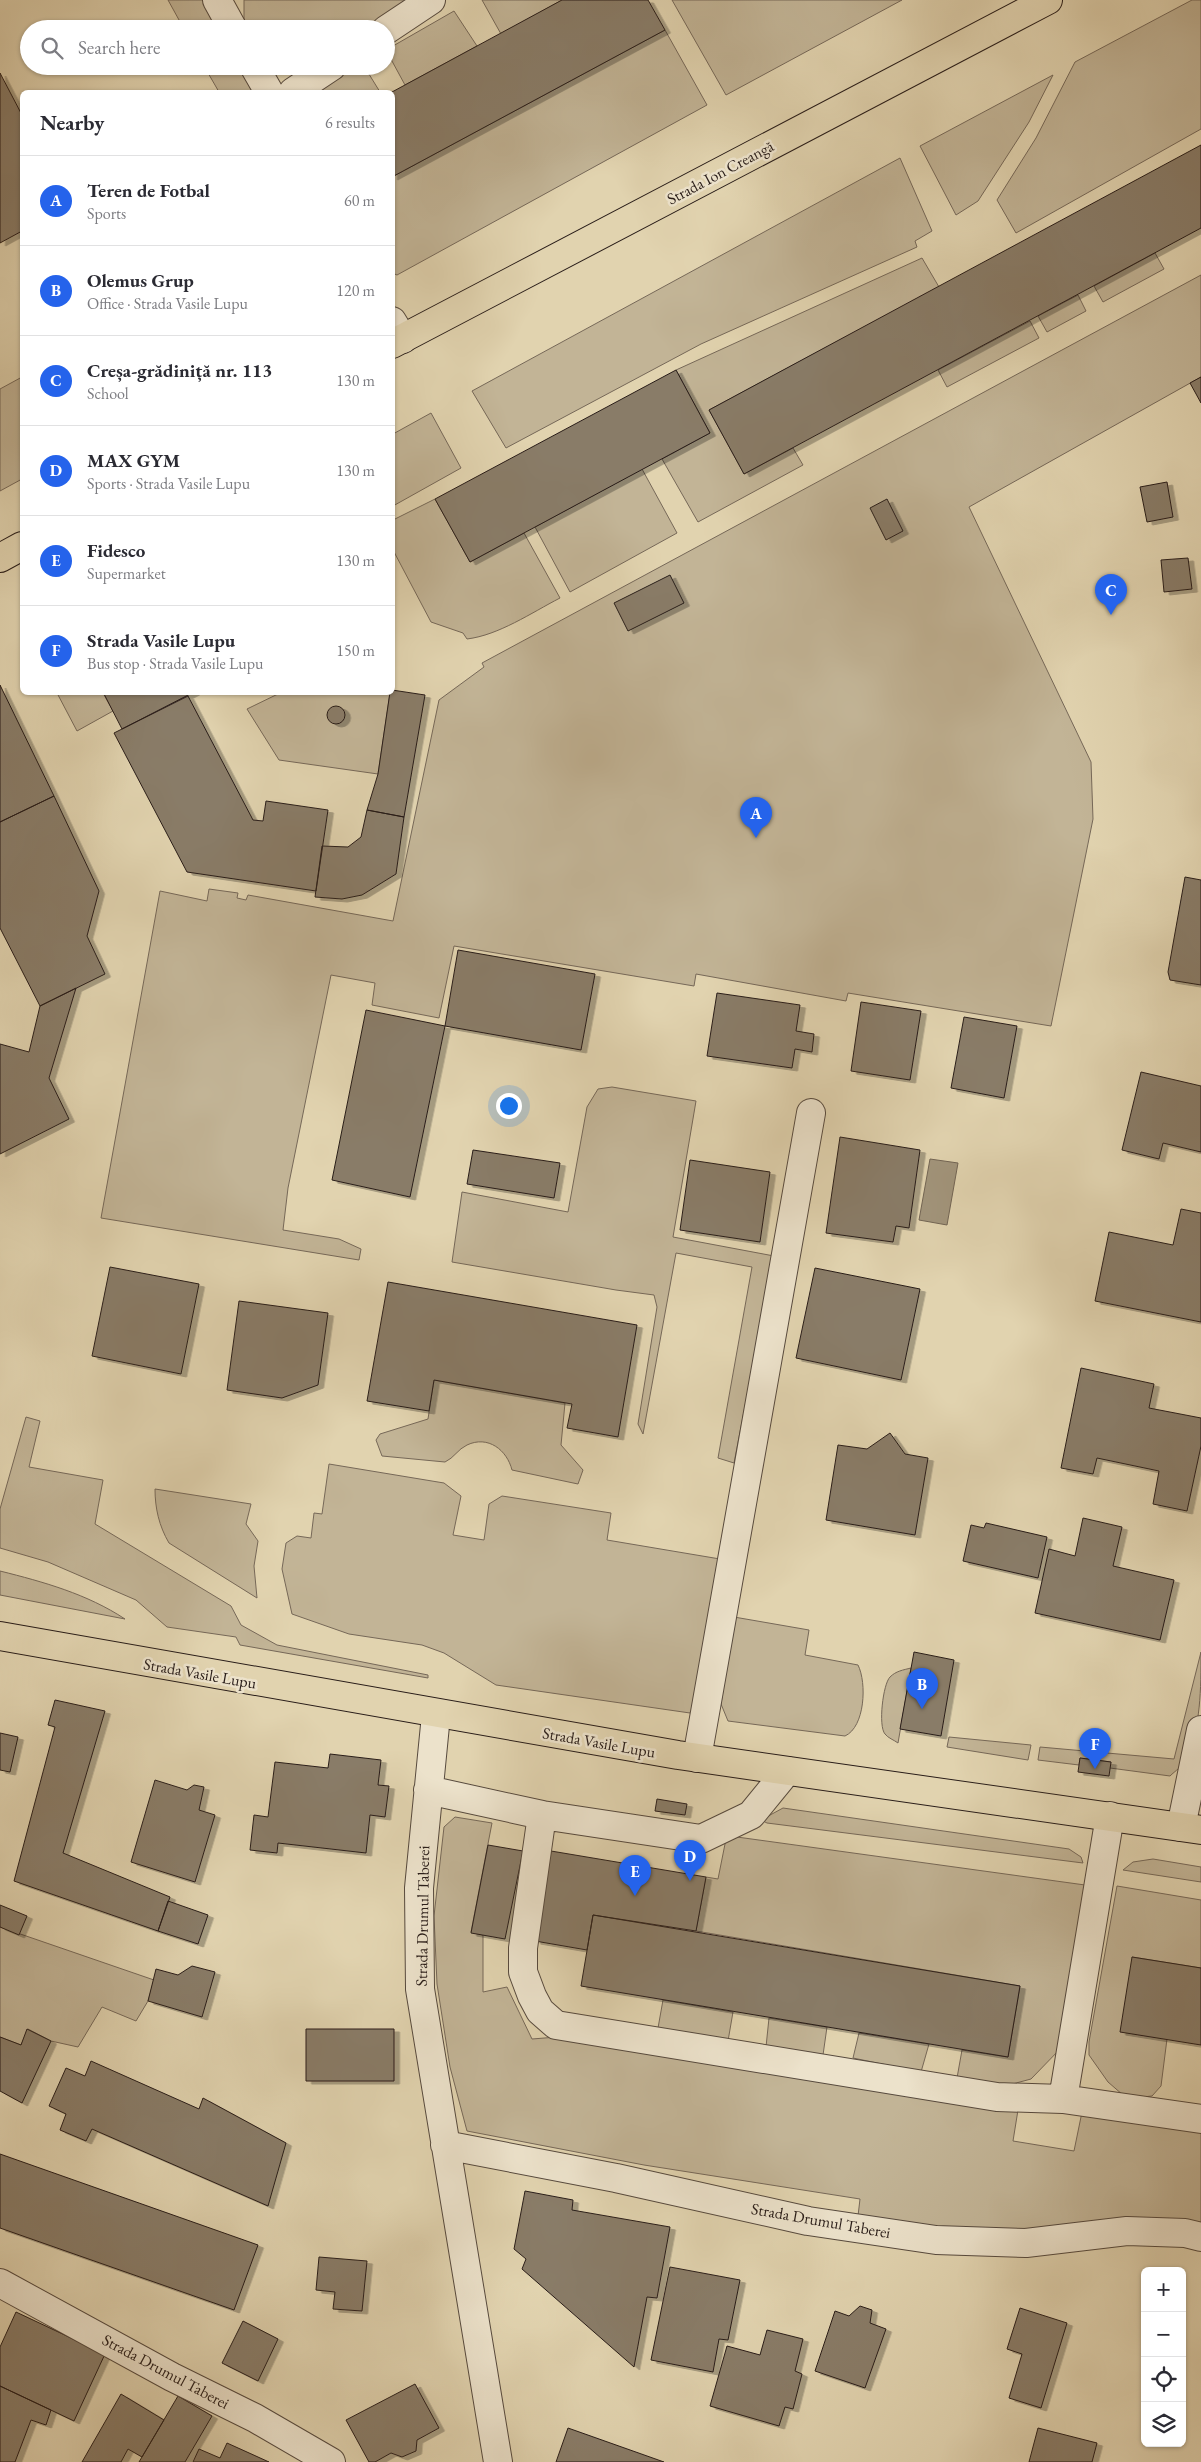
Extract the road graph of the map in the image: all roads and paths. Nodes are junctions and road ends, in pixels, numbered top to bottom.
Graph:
1 (217, 0) edge
2 (431, 0) edge
3 (1048, 0) edge
4 (228, 20) edge
5 (395, 24) edge
6 (259, 75) edge
7 (318, 75) edge
8 (268, 90) edge
9 (296, 90) edge
10 (396, 335) edge
11 (20, 547) edge
12 (0, 558) edge
13 (811, 1113) dead end
14 (0, 1636) edge
15 (436, 1714) junction
16 (1201, 1730) edge
17 (697, 1758) junction
18 (787, 1771) junction
19 (428, 1790) junction
20 (542, 1814) junction
21 (1110, 1816) junction
22 (1191, 1829) edge
23 (1063, 2099) junction
24 (1201, 2119) edge
25 (446, 2145) junction
26 (1201, 2237) edge
27 (0, 2283) edge
28 (331, 2462) edge
29 (498, 2462) edge

1 - 4 street
2 - 5 street
3 - 10 main road, Strada Ion Creangă
6 - 8 street
7 - 9 street
11 - 12 main road
13 - 17 street
14 - 15 main road, Strada Vasile Lupu
15 - 17 main road, Strada Vasile Lupu
15 - 19 street, Strada Drumul Taberei
16 - 22 street
17 - 18 main road, Strada Vasile Lupu
18 - 20 street
18 - 21 main road, Strada Vasile Lupu
19 - 20 street
19 - 25 street, Strada Drumul Taberei
20 - 23 street
21 - 22 main road, Strada Vasile Lupu
21 - 23 street
23 - 24 street
25 - 26 street, Strada Drumul Taberei
25 - 29 street, Strada Drumul Taberei
27 - 28 street, Strada Drumul Taberei

